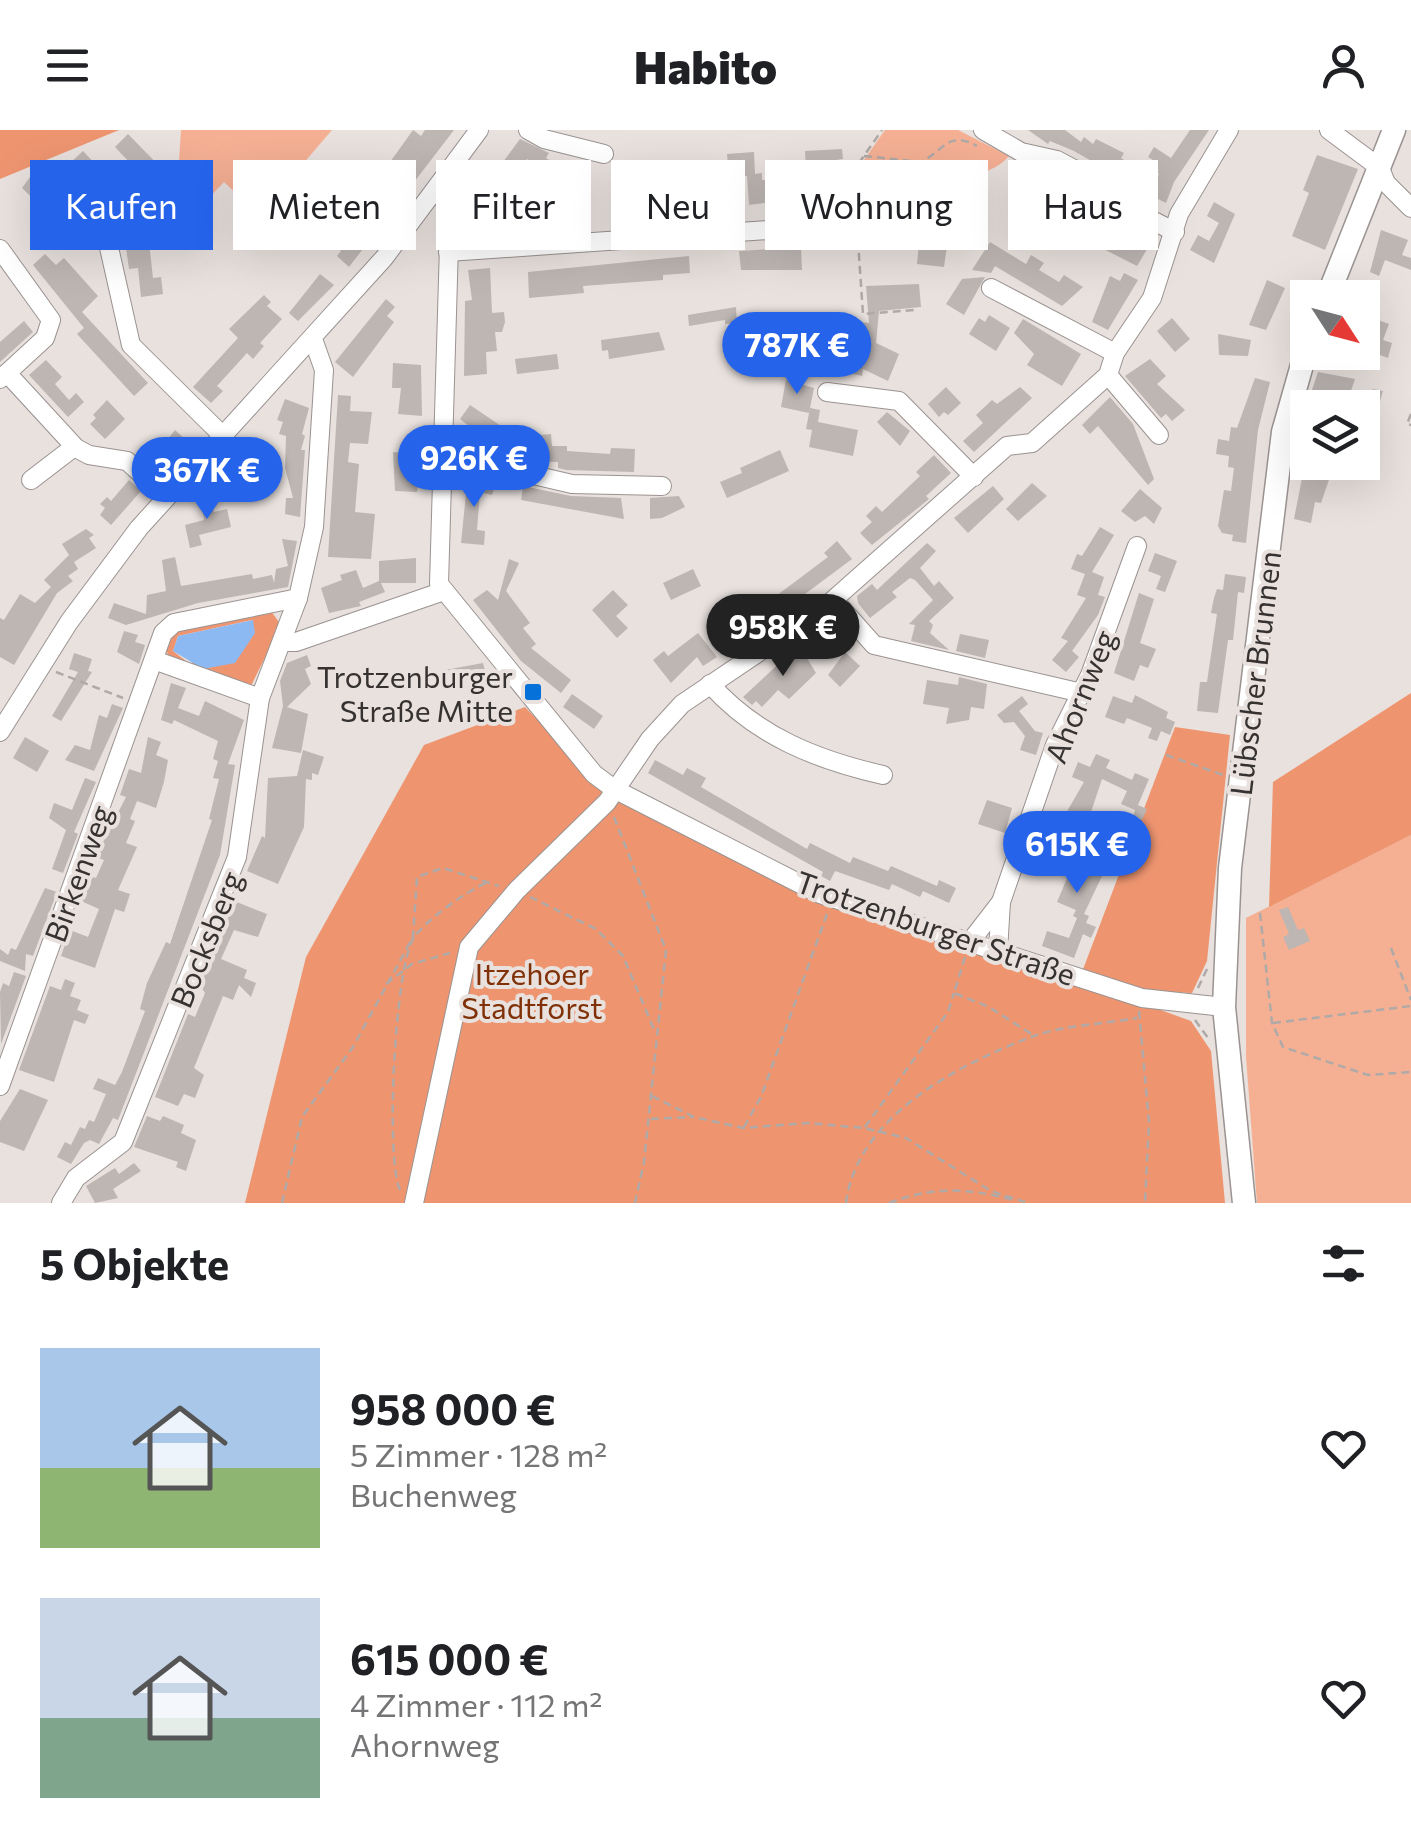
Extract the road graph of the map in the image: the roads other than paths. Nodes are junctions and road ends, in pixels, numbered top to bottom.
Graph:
1 (479, 130) edge
2 (528, 130) edge
3 (1229, 130) edge
4 (1330, 130) edge
5 (1394, 130) edge
6 (981, 138) edge
7 (604, 154) dead end
8 (458, 160) edge
9 (1377, 176) junction
10 (436, 192) edge
11 (1411, 208) edge
12 (765, 231) edge
13 (1174, 232) junction
14 (0, 249) edge
15 (109, 250) edge
16 (448, 252) joint
17 (1334, 280) edge
18 (991, 288) dead end
19 (313, 340) junction
20 (1115, 353) junction
21 (1301, 370) edge
22 (1108, 375) junction
23 (4, 376) edge
24 (827, 392) dead end
25 (1159, 435) dead end
26 (223, 436) junction
27 (74, 447) junction
28 (440, 453) junction
29 (974, 476) junction
30 (32, 480) dead end
31 (662, 486) dead end
32 (166, 497) junction
33 (1137, 546) dead end
34 (441, 592) junction
35 (298, 598) junction
36 (834, 600) junction
37 (282, 642) junction
38 (154, 660) junction
39 (710, 684) junction
40 (1082, 693) junction
41 (260, 698) junction
42 (6, 710) edge
43 (0, 732) edge
44 (882, 775) dead end
45 (610, 796) junction
46 (1002, 902) junction
47 (970, 942) junction
48 (998, 951) junction
49 (1224, 1007) junction
50 (0, 1086) edge
51 (408, 1199) edge
52 (60, 1203) edge
53 (1244, 1203) edge

1 - 8 street
2 - 7 street
3 - 13 street
4 - 9 street
5 - 9 main road
6 - 13 street
9 - 11 street
9 - 17 main road
10 - 19 street
12 - 16 street
13 - 20 street
14 - 23 street
15 - 26 street
16 - 28 street
18 - 20 street
19 - 26 street
19 - 35 street, Bocksberg
20 - 22 street
21 - 49 main road, Lübscher Brunnen
22 - 25 street
22 - 29 street
23 - 27 street
24 - 29 street
26 - 32 street
27 - 30 street
27 - 32 street
28 - 31 street
28 - 34 street
29 - 36 street
32 - 42 street
33 - 40 street, Ahornweg
34 - 37 street
34 - 45 street, Trotzenburger Straße
35 - 37 street, Bocksberg
35 - 38 street, Birkenweg
36 - 39 street
36 - 40 street
37 - 41 street, Bocksberg
38 - 41 street
38 - 50 street, Birkenweg
39 - 44 street
39 - 45 street
40 - 46 street, Ahornweg
41 - 52 street, Bocksberg
42 - 43 street
45 - 47 street, Trotzenburger Straße
45 - 51 street
46 - 47 street, Ahornweg
46 - 48 street, Ahornweg
47 - 48 street, Trotzenburger Straße
48 - 49 street, Trotzenburger Straße
49 - 53 main road, Lübscher Brunnen

